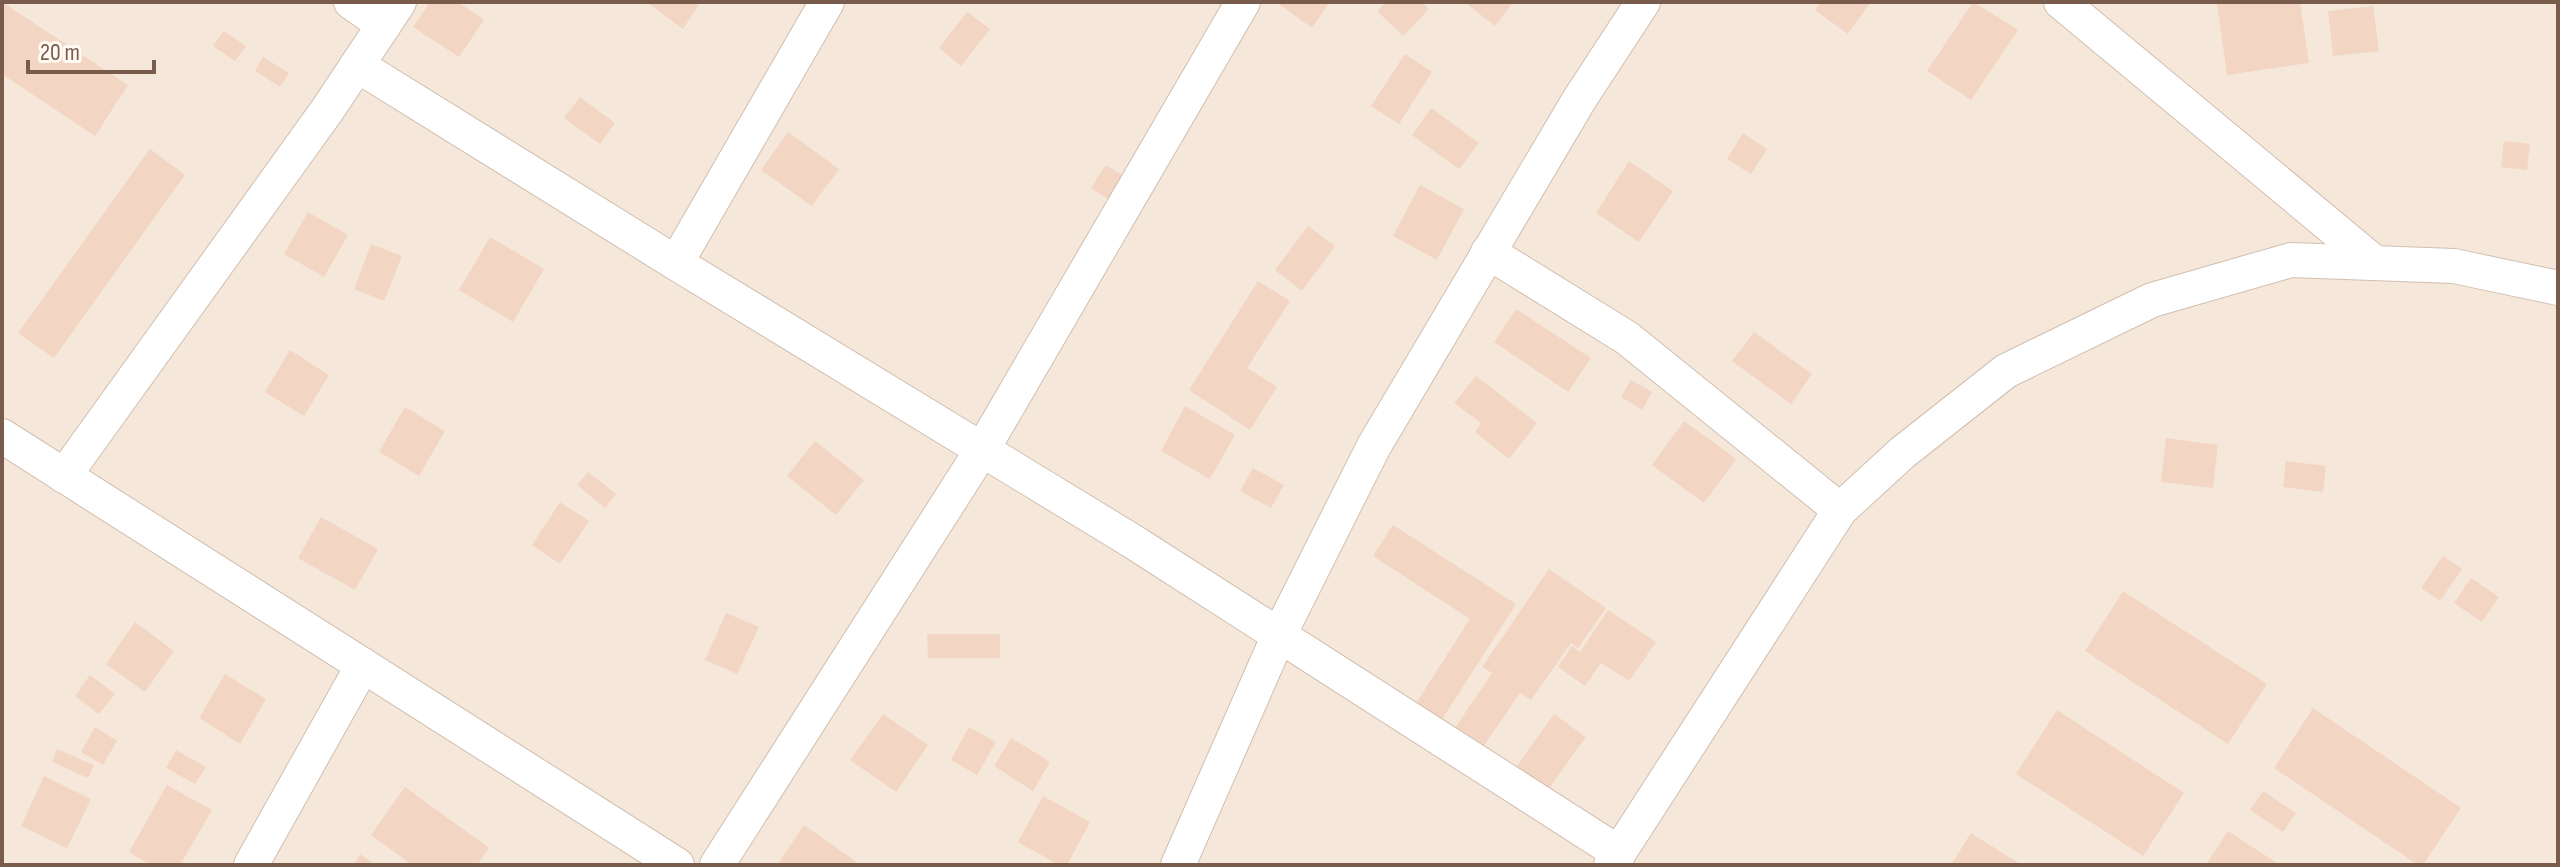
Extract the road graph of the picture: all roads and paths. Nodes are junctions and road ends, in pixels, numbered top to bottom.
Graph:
1 (351, 2) edge
2 (827, 2) edge
3 (1243, 2) edge
4 (1643, 2) edge
5 (2061, 2) edge
6 (392, 14) edge
7 (357, 65) junction
8 (1488, 252) junction
9 (676, 263) junction
10 (2375, 263) junction
11 (2558, 288) edge
12 (2, 436) edge
13 (982, 450) junction
14 (64, 476) junction
15 (1840, 510) junction
16 (1279, 635) junction
17 (363, 665) junction
18 (1615, 859) edge
19 (251, 865) edge
20 (677, 865) edge
21 (717, 865) edge
22 (1178, 865) edge

1 - 6 street
2 - 9 street
3 - 13 street
4 - 8 street
5 - 10 street
6 - 7 street
7 - 9 street
7 - 14 street
8 - 15 street
8 - 16 street
9 - 13 street
10 - 11 street
10 - 15 street
12 - 14 street
13 - 16 street
13 - 21 street
14 - 17 street
15 - 18 street
16 - 18 street
16 - 22 street
17 - 19 street
17 - 20 street

